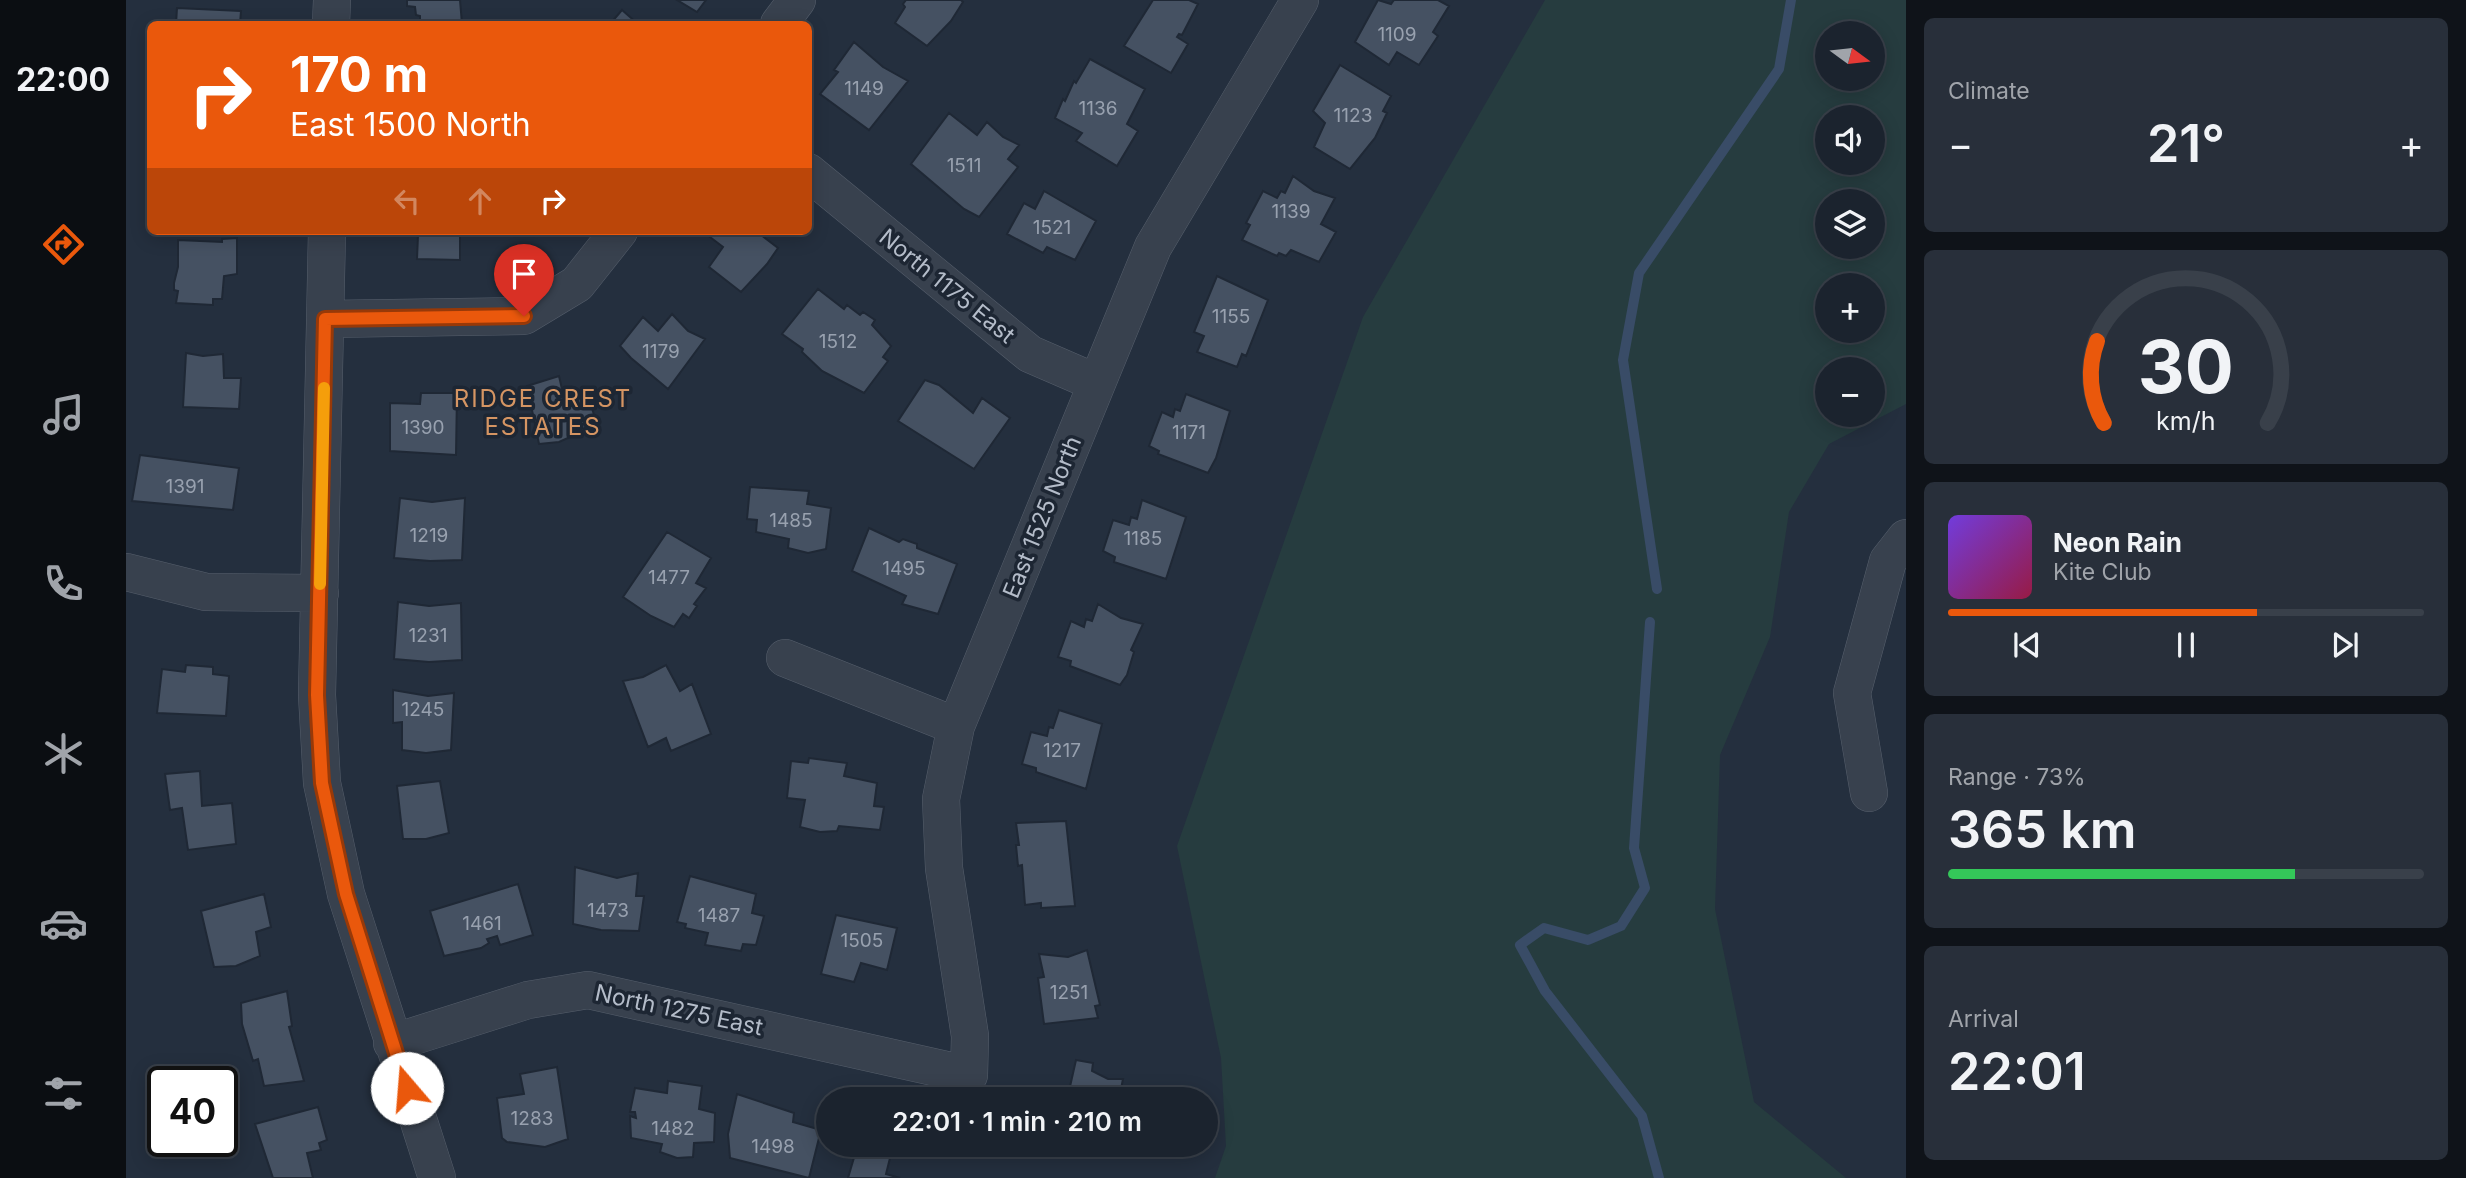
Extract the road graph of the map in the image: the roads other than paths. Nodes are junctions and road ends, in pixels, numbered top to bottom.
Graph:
1 (332, 0) edge
2 (797, 0) edge
3 (1300, 0) edge
4 (331, 21) edge
5 (781, 21) edge
6 (812, 175) edge
7 (327, 235) edge
8 (616, 235) edge
9 (325, 319) junction
10 (1097, 383) junction
11 (1906, 538) edge
12 (126, 572) edge
13 (320, 593) junction
14 (785, 658) dead end
15 (956, 726) junction
16 (1869, 793) dead end
17 (392, 1043) junction
18 (969, 1075) joint
19 (437, 1178) edge

1 - 4 street
2 - 5 street
3 - 10 street, East 1525 North
6 - 10 street, North 1175 East
7 - 9 street
8 - 9 street
9 - 13 street
10 - 15 street, East 1525 North
11 - 16 street
12 - 13 street
13 - 17 street
14 - 15 street
15 - 18 street, East 1525 North
17 - 18 street, North 1275 East
17 - 19 street

